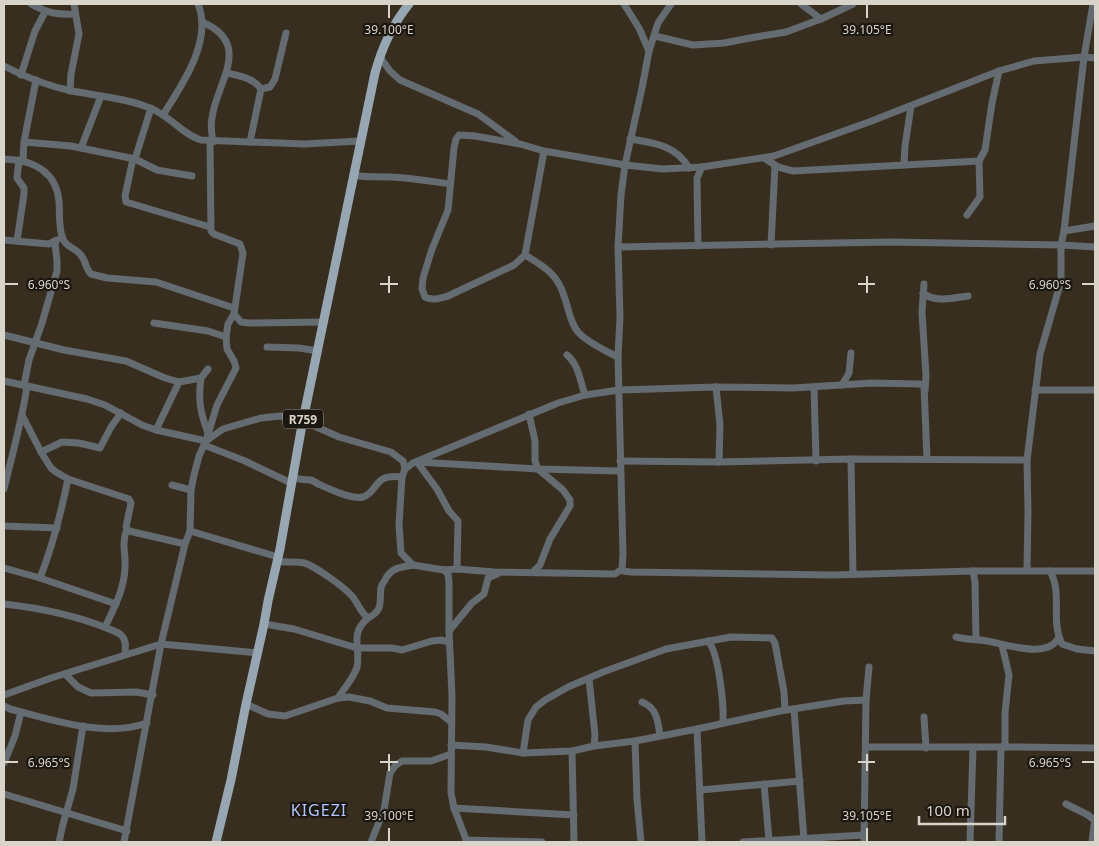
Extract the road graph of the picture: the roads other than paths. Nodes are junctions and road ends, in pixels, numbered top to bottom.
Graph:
1 (31, 4) edge
2 (74, 4) edge
3 (198, 4) edge
4 (409, 4) edge
5 (624, 4) edge
6 (671, 4) edge
7 (801, 4) edge
8 (853, 4) edge
9 (1093, 4) edge
10 (45, 12) junction
11 (76, 14) junction
12 (821, 19) junction
13 (202, 22) junction
14 (286, 33) dead end
15 (655, 36) junction
16 (649, 50) junction
17 (380, 57) junction
18 (1084, 57) junction
19 (1095, 58) edge
20 (4, 66) edge
21 (999, 71) junction
22 (227, 73) junction
23 (21, 75) junction
24 (36, 80) junction
25 (261, 90) junction
26 (70, 91) junction
27 (101, 96) junction
28 (911, 106) junction
29 (151, 108) junction
30 (163, 115) junction
31 (630, 139) junction
32 (360, 141) junction
33 (24, 142) junction
34 (212, 142) junction
35 (250, 142) junction
36 (520, 144) junction
37 (81, 148) junction
38 (544, 151) junction
39 (764, 158) junction
40 (4, 159) edge
41 (134, 159) junction
42 (21, 160) junction
43 (979, 161) junction
44 (625, 165) junction
45 (775, 165) junction
46 (904, 165) junction
47 (702, 167) junction
48 (689, 168) junction
49 (353, 175) junction
50 (192, 176) dead end
51 (450, 184) junction
52 (967, 215) dead end
53 (1095, 226) edge
54 (210, 227) junction
55 (1064, 231) junction
56 (61, 233) junction
57 (17, 241) junction
58 (4, 242) edge
59 (55, 243) junction
60 (771, 245) junction
61 (1061, 245) junction
62 (698, 246) junction
63 (618, 247) junction
64 (1095, 247) edge
65 (525, 255) junction
66 (924, 284) dead end
67 (923, 293) junction
68 (968, 296) dead end
69 (234, 311) junction
70 (323, 322) junction
71 (154, 323) dead end
72 (4, 335) edge
73 (226, 337) junction
74 (34, 343) junction
75 (267, 347) dead end
76 (318, 351) junction
77 (851, 353) dead end
78 (567, 355) dead end
79 (618, 357) junction
80 (208, 368) dead end
81 (200, 378) junction
82 (4, 381) edge
83 (179, 382) junction
84 (842, 385) junction
85 (25, 386) junction
86 (814, 386) junction
87 (716, 387) junction
88 (619, 390) junction
89 (1035, 390) junction
90 (1095, 390) edge
91 (925, 392) junction
92 (585, 395) junction
93 (121, 413) junction
94 (529, 414) junction
95 (23, 417) junction
96 (303, 419) junction
97 (156, 430) junction
98 (206, 440) junction
99 (41, 452) junction
100 (851, 459) junction
101 (927, 460) junction
102 (1027, 460) junction
103 (620, 461) junction
104 (816, 461) junction
105 (417, 462) junction
106 (719, 462) junction
107 (405, 469) junction
108 (538, 469) junction
109 (6, 471) edge
110 (620, 471) junction
111 (402, 477) junction
112 (68, 478) junction
113 (292, 480) junction
114 (172, 485) dead end
115 (4, 490) edge
116 (191, 490) junction
117 (4, 526) edge
118 (57, 528) junction
119 (127, 529) junction
120 (190, 531) junction
121 (185, 544) junction
122 (277, 559) junction
123 (413, 565) junction
124 (4, 568) edge
125 (457, 569) junction
126 (444, 570) junction
127 (622, 570) junction
128 (972, 570) junction
129 (1027, 570) junction
130 (1095, 570) edge
131 (534, 571) junction
132 (1050, 571) junction
133 (502, 572) junction
134 (853, 574) junction
135 (40, 578) junction
136 (4, 604) edge
137 (116, 604) junction
138 (368, 618) junction
139 (264, 624) junction
140 (105, 627) junction
141 (449, 630) junction
142 (956, 637) dead end
143 (1059, 637) junction
144 (976, 640) junction
145 (708, 641) junction
146 (449, 642) junction
147 (161, 644) junction
148 (1002, 645) junction
149 (357, 648) junction
150 (1095, 652) edge
151 (258, 653) junction
152 (125, 654) junction
153 (869, 667) dead end
154 (65, 674) junction
155 (589, 679) junction
156 (4, 695) edge
157 (153, 695) junction
158 (338, 698) junction
159 (866, 700) junction
160 (642, 702) dead end
161 (246, 704) junction
162 (4, 706) edge
163 (794, 709) junction
164 (785, 710) junction
165 (21, 712) junction
166 (924, 717) dead end
167 (451, 722) junction
168 (147, 723) junction
169 (723, 723) junction
170 (83, 726) junction
171 (697, 729) junction
172 (660, 736) junction
173 (635, 741) junction
174 (451, 746) junction
175 (594, 746) junction
176 (866, 747) junction
177 (973, 747) junction
178 (1003, 747) junction
179 (926, 748) junction
180 (1095, 748) edge
181 (572, 751) junction
182 (523, 753) junction
183 (451, 754) junction
184 (4, 763) edge
185 (800, 781) junction
186 (764, 784) junction
187 (700, 790) junction
188 (4, 794) edge
189 (1066, 804) dead end
190 (454, 808) junction
191 (66, 814) junction
192 (574, 815) junction
193 (1095, 816) edge
194 (1094, 827) edge
195 (127, 831) junction
196 (864, 839) edge
197 (769, 840) junction
198 (804, 840) junction
199 (466, 841) edge
200 (59, 842) edge
201 (124, 842) edge
202 (216, 842) edge
203 (371, 842) edge
204 (542, 842) edge
205 (574, 842) edge
206 (641, 842) edge
207 (702, 842) edge
208 (743, 842) edge
209 (970, 842) edge
210 (999, 842) edge
211 (1092, 842) edge

1 - 10 street
2 - 11 street
3 - 13 street
4 - 17 main road, R759
5 - 16 street
6 - 15 street
7 - 12 street
8 - 12 street
9 - 18 street
10 - 11 street
10 - 23 street
11 - 26 street
12 - 15 street
13 - 22 street
13 - 30 street
14 - 25 street
15 - 16 street
16 - 31 street
17 - 32 main road, R759
17 - 36 street
18 - 19 street
18 - 21 street
18 - 55 street
20 - 23 street
21 - 28 street
21 - 43 street
22 - 25 street
22 - 34 street
23 - 24 street
24 - 26 street
24 - 33 street
25 - 35 street
26 - 27 street
27 - 29 street
27 - 37 street
28 - 39 street
28 - 46 street
29 - 30 street
29 - 41 street
30 - 34 street
31 - 44 street
31 - 48 street
32 - 35 street
32 - 49 main road, R759
33 - 37 street
33 - 42 street
34 - 35 street
34 - 54 street
36 - 38 street
36 - 51 street
37 - 41 street
38 - 44 street
38 - 65 street
39 - 45 street
39 - 47 street
40 - 42 street
41 - 50 street
41 - 54 street
42 - 56 street
42 - 57 street
43 - 46 street
43 - 52 street
44 - 48 street
44 - 63 street
45 - 46 street
45 - 60 street
47 - 48 street
47 - 62 street
49 - 51 street
49 - 70 main road, R759
51 - 65 street
53 - 55 street
54 - 69 street
55 - 61 street
56 - 59 street
56 - 69 street
57 - 58 street
57 - 59 street
59 - 74 street
60 - 61 street
60 - 62 street
61 - 64 street
61 - 89 street
62 - 63 street
63 - 79 street
65 - 79 street
66 - 67 street
67 - 68 street
67 - 91 street
69 - 70 street
69 - 73 street
70 - 76 main road, R759
71 - 73 street
72 - 74 street
73 - 98 street
74 - 83 street
74 - 85 street
75 - 76 street
76 - 96 main road, R759
77 - 84 street
78 - 92 street
79 - 88 street
80 - 81 street
81 - 83 street
81 - 98 street
82 - 85 street
83 - 97 street
84 - 86 street
84 - 91 street
85 - 93 street
85 - 95 street
86 - 87 street
86 - 104 street
87 - 88 street
87 - 106 street
88 - 92 street
88 - 103 street
89 - 90 street
89 - 102 street
91 - 101 street
92 - 94 street
93 - 97 street
93 - 99 street
94 - 105 street
94 - 108 street
95 - 99 street
95 - 109 street
96 - 98 street
96 - 107 street
96 - 113 main road, R759
97 - 98 street
98 - 113 street
98 - 116 street
99 - 112 street
100 - 101 street
100 - 104 street
100 - 134 street
101 - 102 street
102 - 129 street
103 - 106 street
103 - 110 street
104 - 106 street
105 - 107 street
105 - 108 street
105 - 125 street
107 - 111 street
108 - 110 street
108 - 131 street
109 - 115 street
110 - 127 street
111 - 113 street
111 - 123 street
112 - 118 street
112 - 119 street
113 - 122 main road, R759
114 - 116 street
116 - 120 street
117 - 118 street
118 - 135 street
119 - 121 street
119 - 137 street
120 - 121 street
120 - 122 street
121 - 147 street
122 - 138 street
122 - 139 main road, R759
123 - 126 street
123 - 138 street
124 - 135 street
125 - 126 street
125 - 133 street
126 - 141 street
127 - 131 street
127 - 134 street
128 - 129 street
128 - 134 street
128 - 144 street
129 - 132 street
130 - 132 street
131 - 133 street
132 - 143 street
133 - 141 street
135 - 137 street
136 - 140 street
137 - 140 street
138 - 149 street
139 - 149 street
139 - 151 main road, R759
140 - 152 street
141 - 146 street
142 - 144 street
143 - 148 street
143 - 150 street
144 - 148 street
145 - 155 street
145 - 164 street
145 - 169 street
146 - 149 street
146 - 167 street
147 - 151 street
147 - 152 street
147 - 157 street
148 - 178 street
149 - 158 street
151 - 161 main road, R759
152 - 154 street
153 - 159 street
154 - 156 street
154 - 157 street
155 - 175 street
155 - 182 street
157 - 168 street
158 - 161 street
158 - 167 street
159 - 163 street
159 - 176 street
160 - 172 street
161 - 202 main road, R759
162 - 165 street
163 - 164 street
163 - 185 street
164 - 169 street
165 - 170 street
165 - 184 street
166 - 179 street
167 - 174 street
168 - 170 street
168 - 195 street
169 - 171 street
170 - 191 street
171 - 172 street
171 - 187 street
172 - 173 street
173 - 175 street
173 - 206 street
174 - 182 street
174 - 183 street
175 - 181 street
176 - 179 street
176 - 196 street
177 - 178 street
177 - 179 street
177 - 209 street
178 - 180 street
178 - 210 street
181 - 182 street
181 - 192 street
183 - 190 street
183 - 203 street
185 - 186 street
185 - 198 street
186 - 187 street
186 - 197 street
187 - 207 street
188 - 191 street
189 - 194 street
190 - 192 street
190 - 199 street
191 - 195 street
191 - 200 street
192 - 205 street
193 - 194 street
194 - 211 street
195 - 201 street
196 - 198 street
197 - 198 street
197 - 208 street
199 - 204 street

